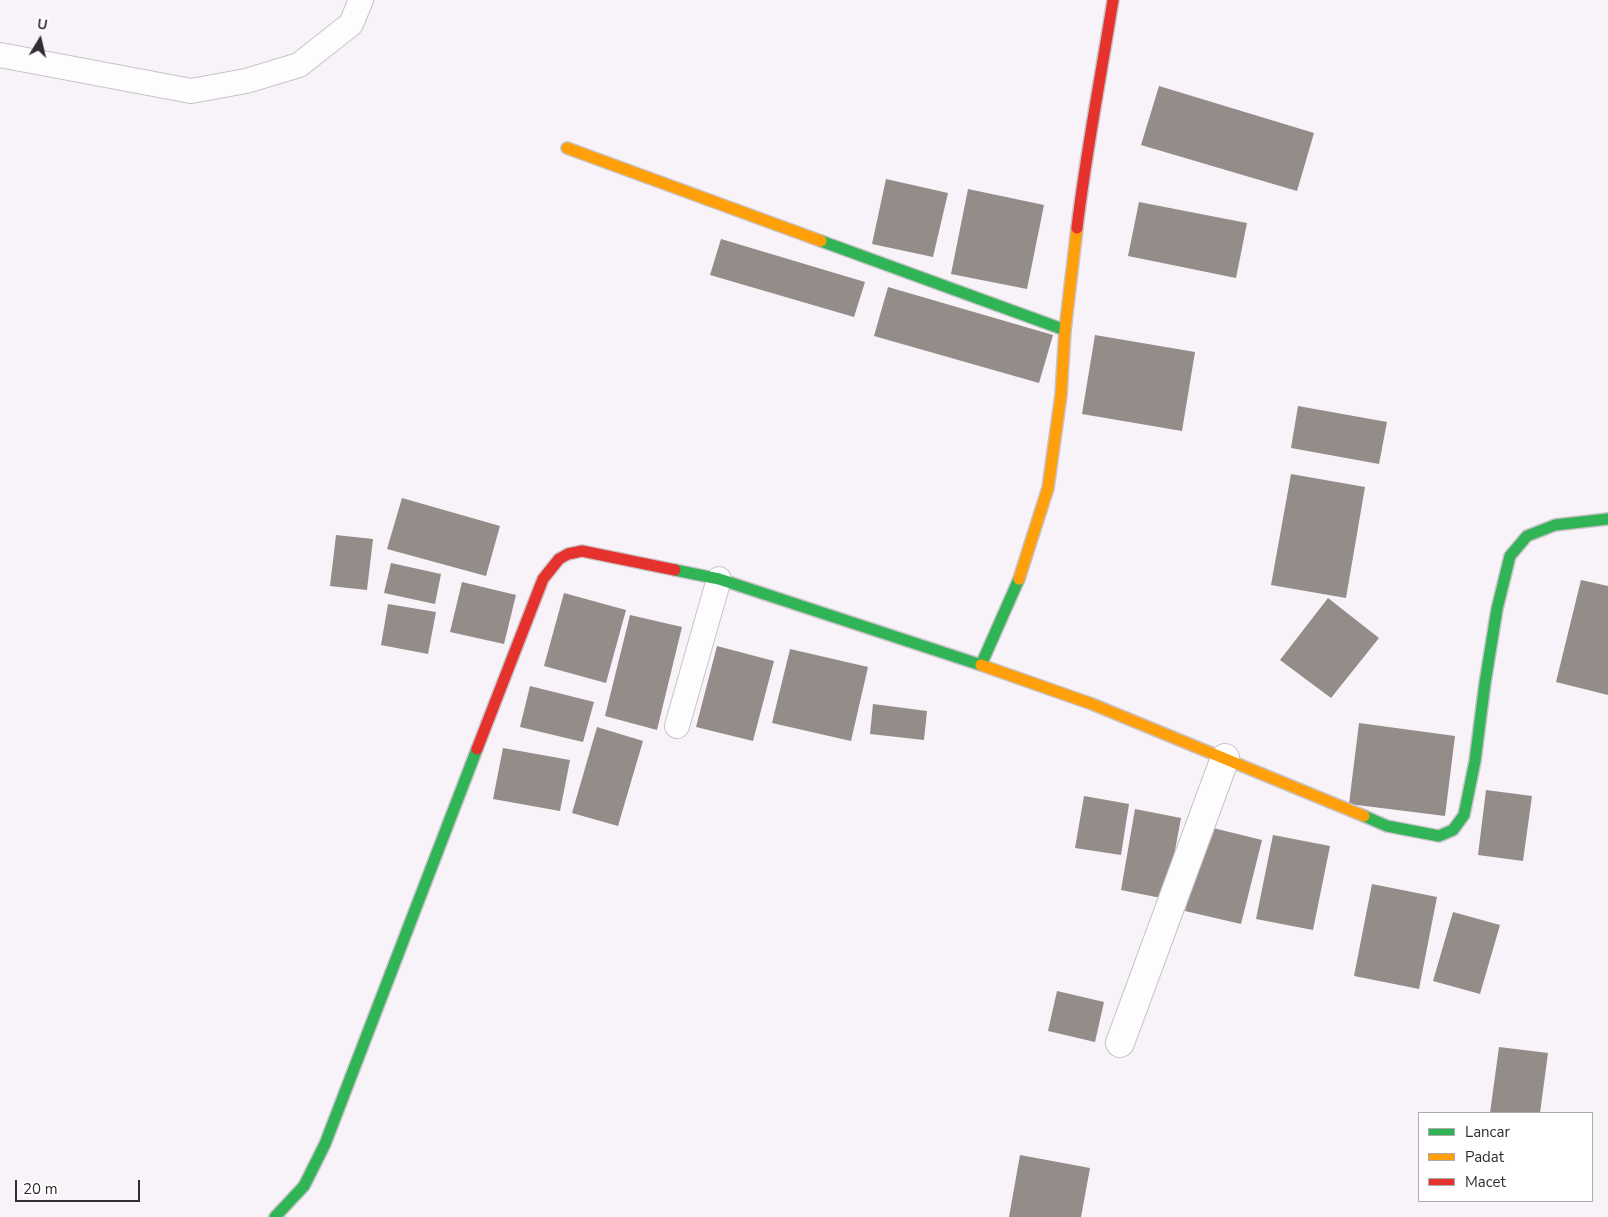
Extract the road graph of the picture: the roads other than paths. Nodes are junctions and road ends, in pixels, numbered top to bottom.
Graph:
1 (361, 0) edge
2 (1113, 0) edge
3 (0, 55) edge
4 (567, 148) dead end
5 (1065, 330) junction
6 (1608, 519) edge
7 (719, 579) junction
8 (980, 665) junction
9 (677, 726) dead end
10 (1225, 758) junction
11 (1120, 1043) dead end
12 (275, 1217) edge

1 - 3 lane
2 - 5 street
4 - 5 street
5 - 8 street
6 - 10 street
7 - 8 street
7 - 9 lane
7 - 12 street
8 - 10 street
10 - 11 street

